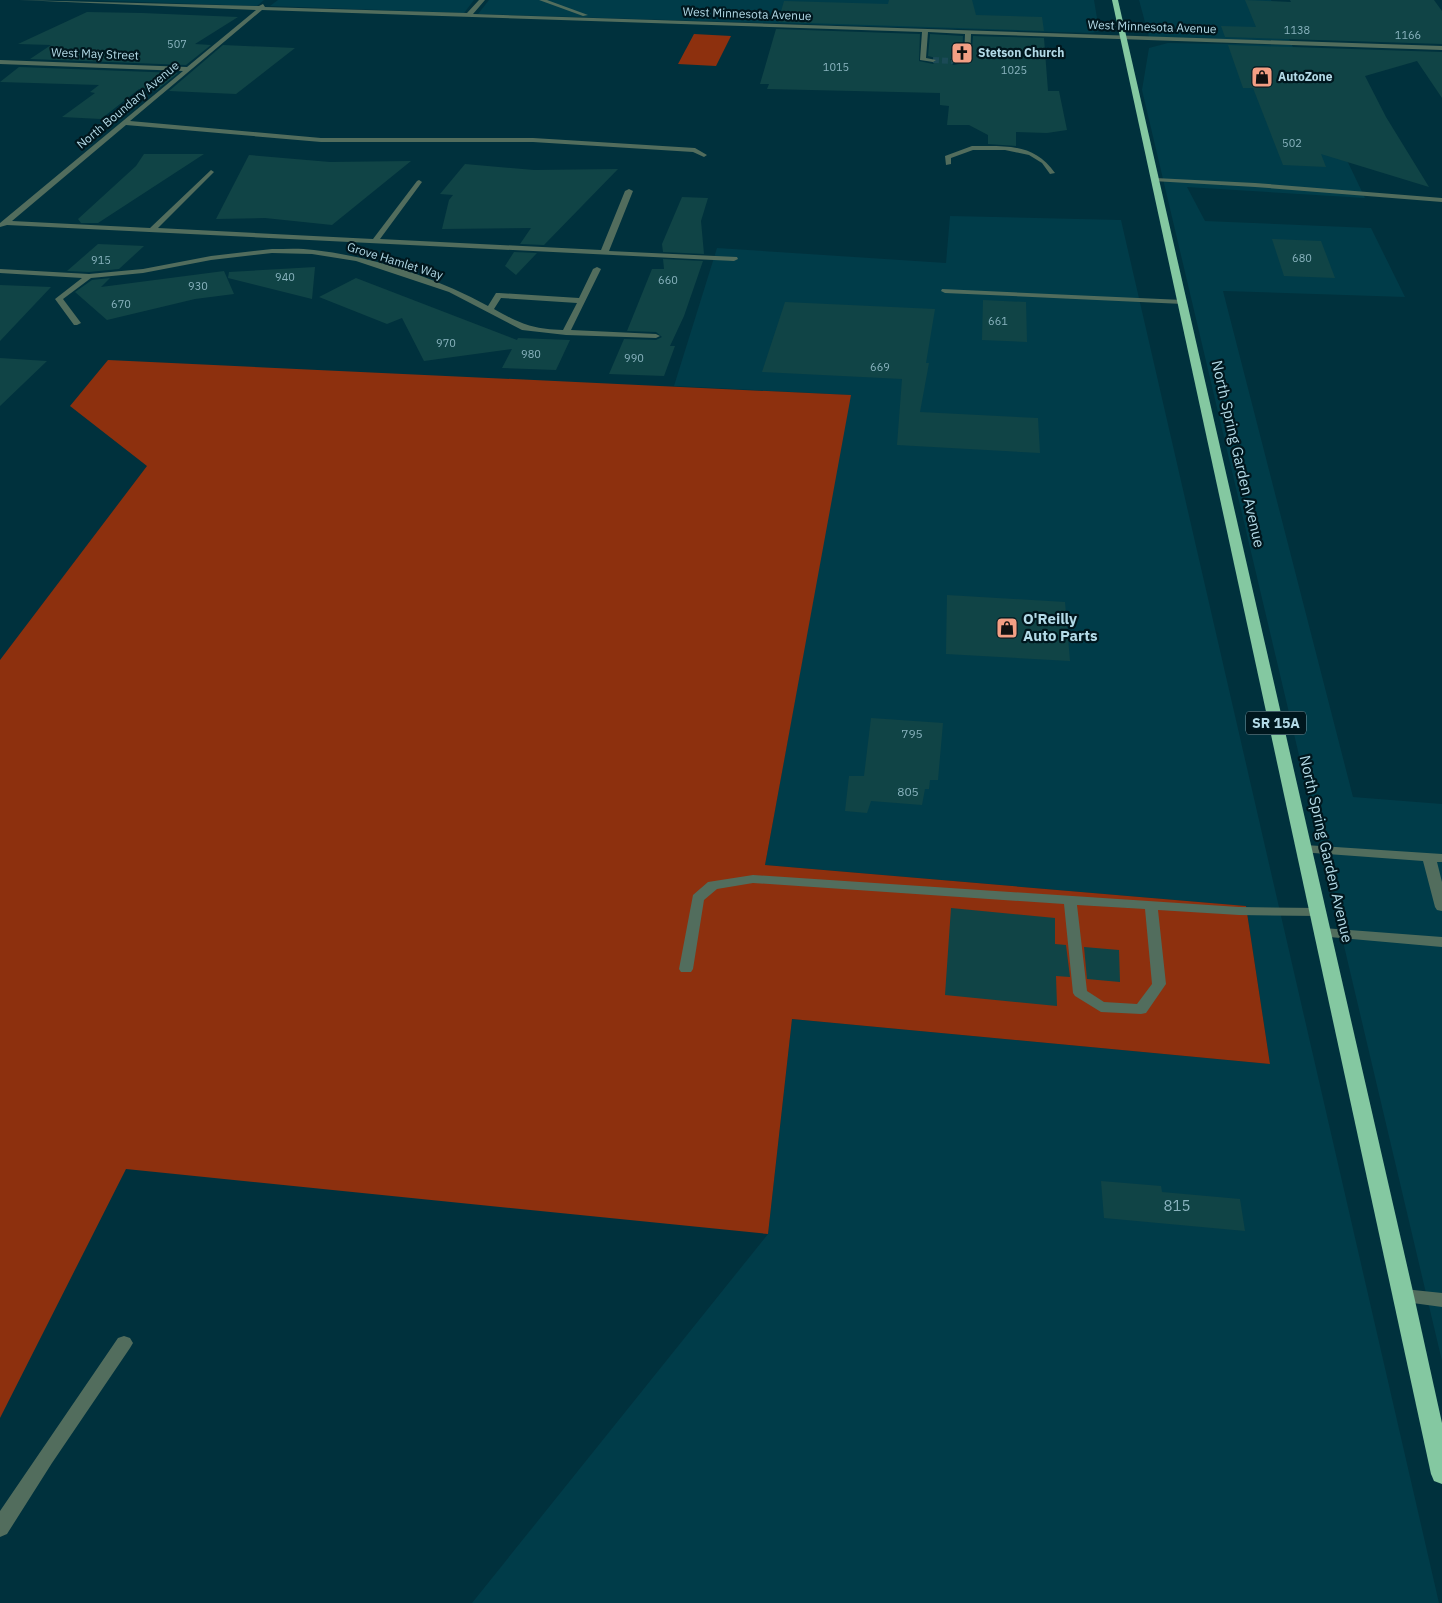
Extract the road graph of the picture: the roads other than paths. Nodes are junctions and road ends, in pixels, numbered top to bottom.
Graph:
1 (22, 0) edge
2 (271, 0) edge
3 (482, 0) edge
4 (542, 0) edge
5 (1115, 0) edge
6 (261, 8) junction
7 (469, 15) junction
8 (585, 19) junction
9 (925, 31) junction
10 (968, 32) junction
11 (1124, 38) junction
12 (1442, 48) edge
13 (933, 60) dead end
14 (953, 61) tunnel mouth
15 (0, 62) edge
16 (188, 69) junction
17 (126, 123) junction
18 (704, 155) dead end
19 (948, 164) dead end
20 (212, 172) dead end
21 (1052, 173) dead end
22 (1155, 180) junction
23 (419, 182) dead end
24 (629, 191) dead end
25 (1442, 200) edge
26 (3, 225) edge
27 (152, 230) junction
28 (374, 242) junction
29 (604, 253) junction
30 (734, 259) dead end
31 (597, 269) dead end
32 (0, 271) edge
33 (90, 276) junction
34 (945, 291) dead end
35 (582, 301) junction
36 (1183, 302) junction
37 (489, 310) junction
38 (77, 323) dead end
39 (566, 333) junction
40 (656, 336) dead end
41 (1305, 849) junction
42 (1436, 858) edge
43 (1070, 898) junction
44 (1151, 904) junction
45 (1442, 906) edge
46 (1319, 912) junction
47 (1323, 933) junction
48 (1442, 942) edge
49 (686, 968) dead end
50 (1404, 1296) junction
51 (1442, 1300) edge
52 (124, 1343) dead end
53 (1442, 1474) edge
54 (0, 1528) edge

1 - 6 street, West Minnesota Avenue
2 - 6 street, North Boundary Avenue
3 - 7 street
4 - 8 street
5 - 11 highway, North Spring Garden Avenue / SR 15A
6 - 7 street, West Minnesota Avenue
6 - 16 street, North Boundary Avenue
7 - 8 street, West Minnesota Avenue
8 - 9 street, West Minnesota Avenue
9 - 10 street, West Minnesota Avenue
9 - 13 street
10 - 11 street, West Minnesota Avenue
10 - 14 street
11 - 12 street, West Minnesota Avenue
11 - 22 highway, North Spring Garden Avenue / SR 15A
15 - 16 street, West May Street
16 - 17 street, North Boundary Avenue
17 - 18 street
17 - 26 street, North Boundary Avenue
19 - 21 street
20 - 27 street
22 - 25 street
22 - 36 highway, North Spring Garden Avenue / SR 15A
23 - 28 street
24 - 29 street
26 - 27 street
27 - 28 street
28 - 29 street
29 - 30 street
31 - 35 street
32 - 33 street, Grove Hamlet Way
33 - 37 street, Grove Hamlet Way
33 - 38 street
34 - 36 street
35 - 37 street
35 - 39 street
36 - 41 highway, North Spring Garden Avenue / SR 15A
37 - 39 street, Grove Hamlet Way
39 - 40 street, Grove Hamlet Way
41 - 42 street
41 - 46 highway, North Spring Garden Avenue / SR 15A
42 - 45 street
43 - 44 street
43 - 44 street
43 - 49 street
44 - 46 street
46 - 47 highway, North Spring Garden Avenue / SR 15A
47 - 48 street
47 - 50 highway, North Spring Garden Avenue / SR 15A
50 - 51 street
50 - 53 highway, North Spring Garden Avenue / SR 15A
52 - 54 street

